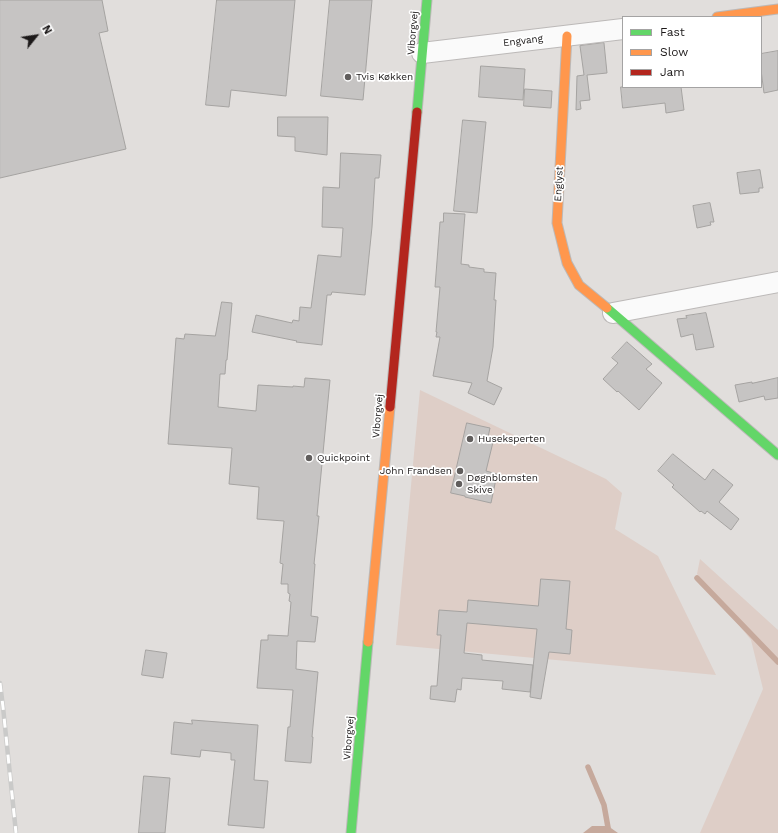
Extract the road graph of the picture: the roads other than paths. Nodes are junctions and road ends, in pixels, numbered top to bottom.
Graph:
1 (427, 0) edge
2 (778, 10) edge
3 (726, 16) edge
4 (622, 29) edge
5 (567, 36) junction
6 (422, 53) junction
7 (778, 282) edge
8 (613, 313) junction
9 (778, 455) edge
10 (351, 833) edge

1 - 6 street, Viborgvej
2 - 3 street
4 - 5 street, Engvang
5 - 6 street, Engvang
5 - 8 street, Englyst
6 - 10 street, Viborgvej
7 - 8 street
8 - 9 street, Englyst

